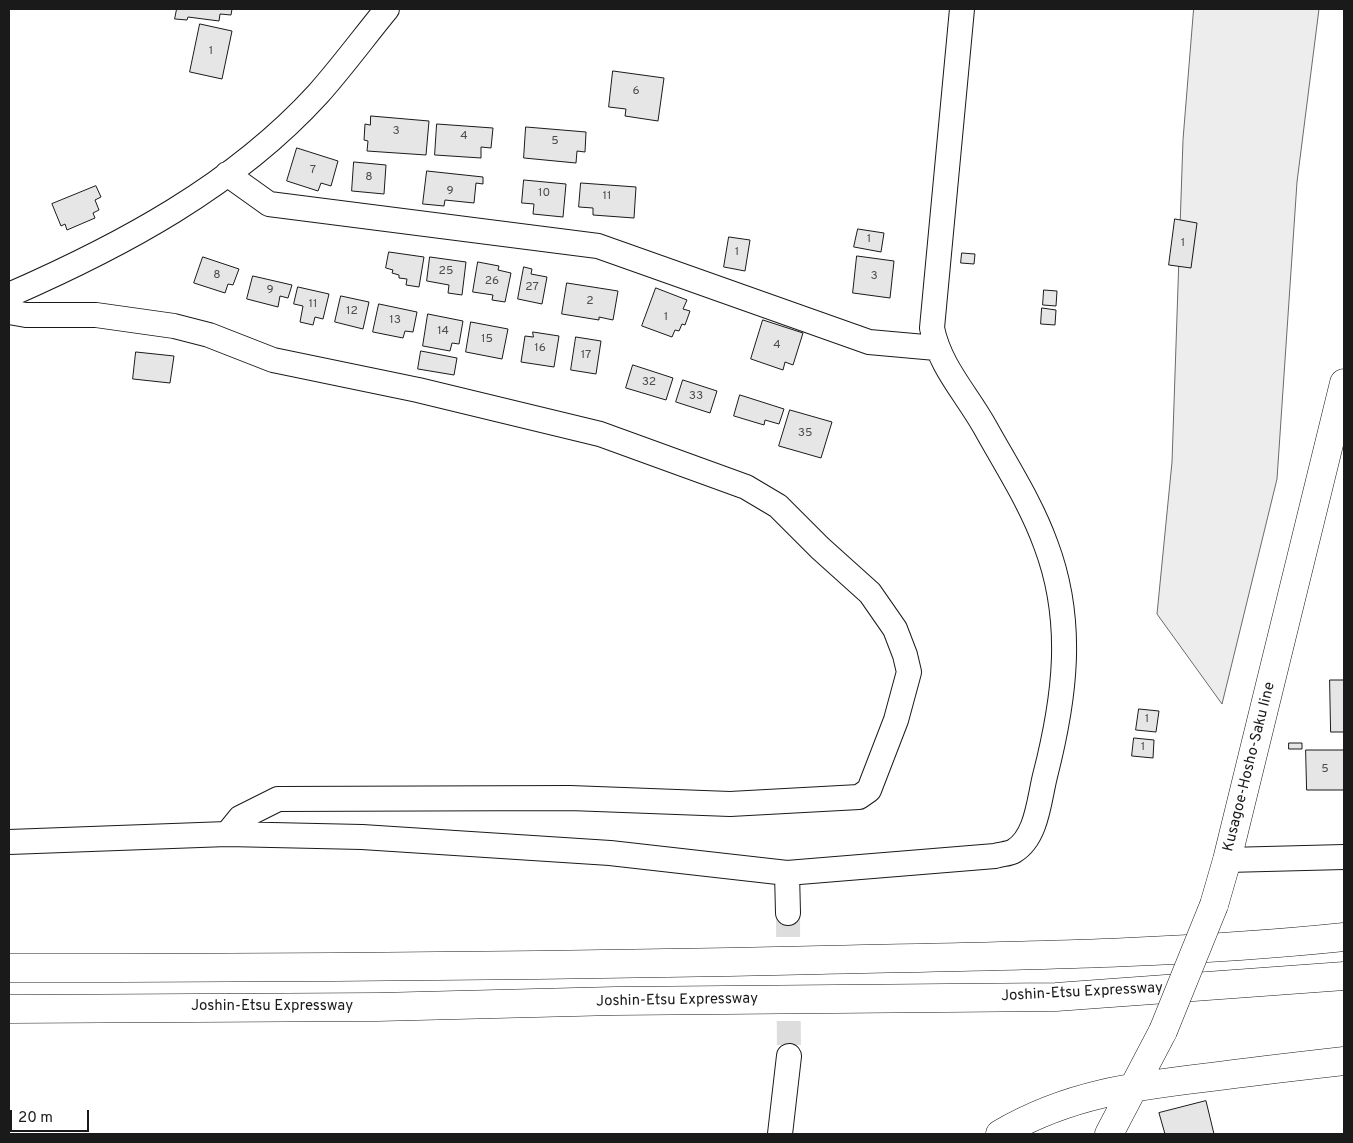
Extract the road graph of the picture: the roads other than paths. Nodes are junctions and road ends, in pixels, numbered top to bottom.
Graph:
1 (387, 9) edge
2 (962, 9) edge
3 (227, 174) junction
4 (9, 295) edge
5 (9, 312) edge
6 (936, 348) junction
7 (1344, 383) edge
8 (1341, 412) edge
9 (227, 834) junction
10 (9, 842) edge
11 (1344, 857) edge
12 (1227, 860) junction
13 (787, 873) junction
14 (788, 913) tunnel mouth
15 (1344, 937) edge
16 (9, 968) edge
17 (1344, 976) edge
18 (9, 1009) edge
19 (788, 1056) tunnel mouth
20 (1344, 1061) edge
21 (1132, 1086) junction
22 (780, 1134) edge
23 (1000, 1134) edge
24 (1109, 1134) edge

1 - 3 street
2 - 6 street
3 - 4 street
3 - 6 street
5 - 9 street
6 - 13 street
7 - 8 main road, Kusagoe-Hosho-Saku line
8 - 12 main road, Kusagoe-Hosho-Saku line
9 - 10 street
9 - 13 street
11 - 12 street
12 - 21 main road, Kusagoe-Hosho-Saku line, bridge
13 - 14 street
15 - 16 main road
17 - 18 main road, Joshin-Etsu Expressway
19 - 22 street
20 - 21 main road
21 - 23 main road
21 - 24 main road, Kusagoe-Hosho-Saku line

